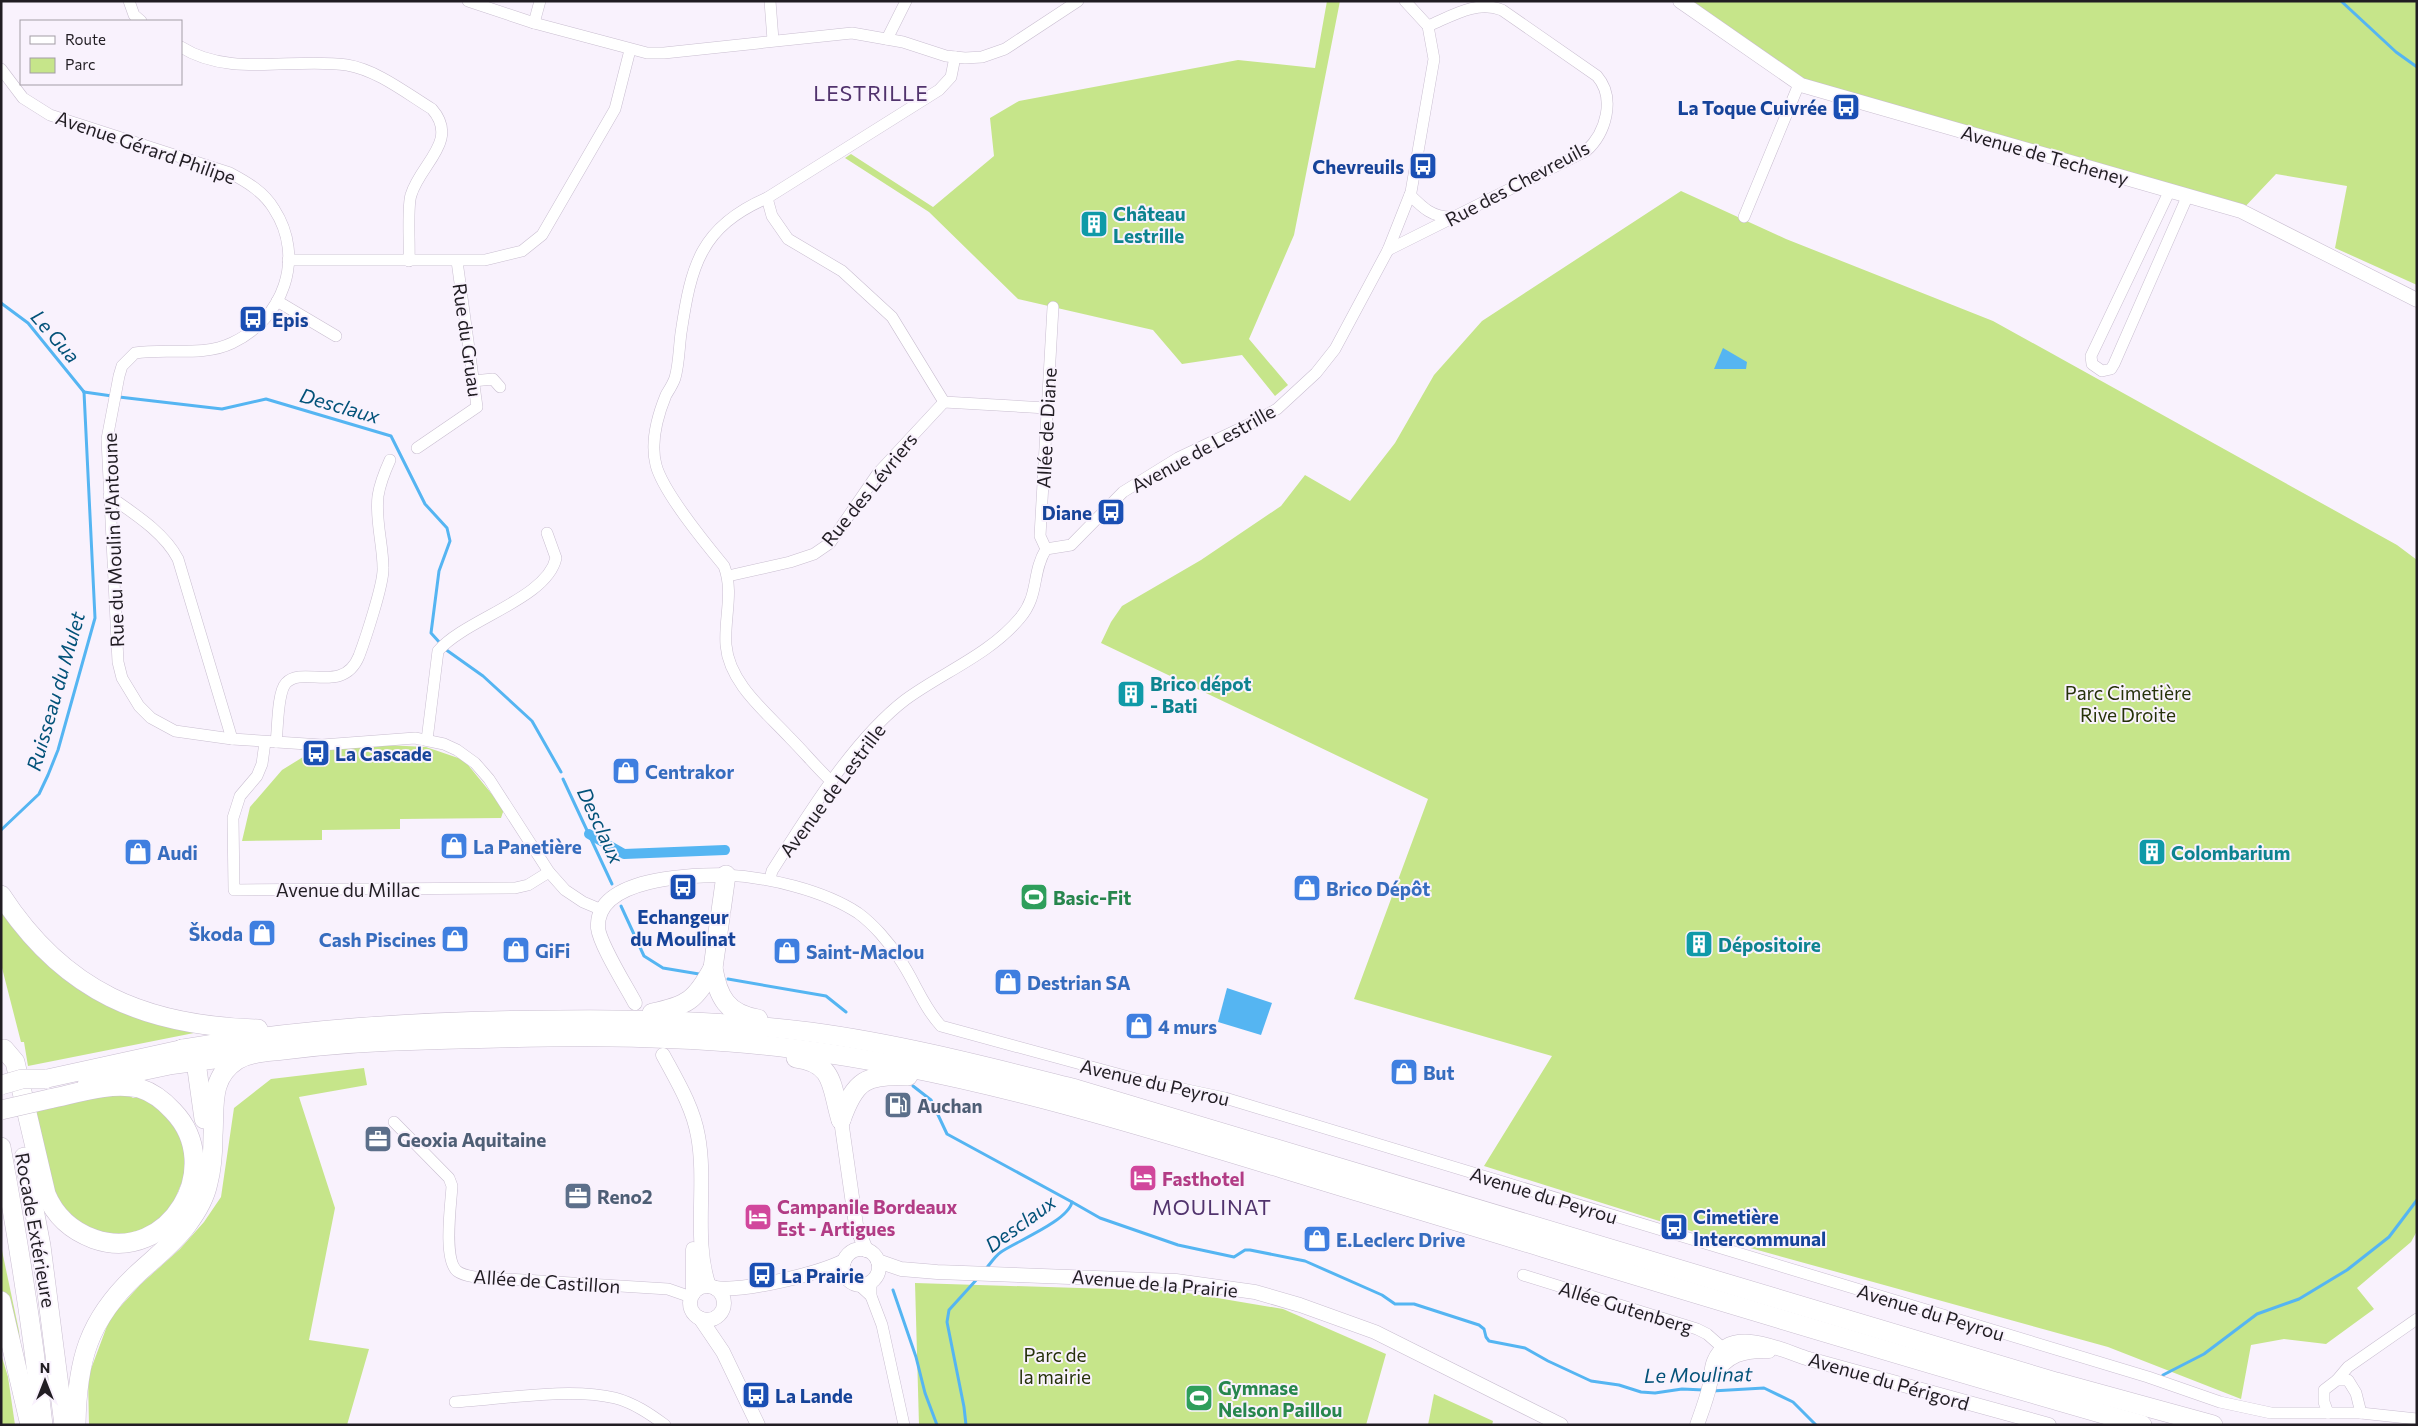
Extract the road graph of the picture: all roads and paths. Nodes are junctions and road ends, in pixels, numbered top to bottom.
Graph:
1 (129, 1) edge
2 (468, 1) edge
3 (540, 1) edge
4 (770, 1) edge
5 (906, 1) edge
6 (1078, 1) edge
7 (1406, 1) edge
8 (1680, 1) edge
9 (140, 20) edge
10 (534, 22) junction
11 (1428, 26) junction
12 (888, 39) junction
13 (773, 40) junction
14 (182, 47) edge
15 (630, 50) junction
16 (954, 57) junction
17 (1, 69) edge
18 (1798, 84) junction
19 (2170, 190) junction
20 (1410, 195) junction
21 (2188, 195) junction
22 (767, 198) junction
23 (1453, 217) junction
24 (1744, 217) dead end
25 (1388, 250) junction
26 (288, 260) junction
27 (409, 261) junction
28 (457, 261) junction
29 (2417, 300) edge
30 (277, 301) junction
31 (1053, 307) dead end
32 (336, 336) dead end
33 (473, 381) junction
34 (500, 387) dead end
35 (944, 402) junction
36 (1047, 408) junction
37 (418, 448) dead end
38 (390, 460) dead end
39 (109, 496) junction
40 (547, 533) dead end
41 (1046, 549) junction
42 (728, 576) junction
43 (232, 739) junction
44 (427, 740) junction
45 (271, 742) junction
46 (832, 782) junction
47 (549, 872) junction
48 (726, 875) junction
49 (770, 879) junction
50 (1, 895) edge
51 (602, 910) junction
52 (713, 968) junction
53 (635, 1003) dead end
54 (619, 1019) junction
55 (317, 1030) junction
56 (649, 1038) junction
57 (3, 1043) edge
58 (182, 1049) junction
59 (248, 1055) junction
60 (663, 1055) dead end
61 (950, 1058) junction
62 (196, 1062) junction
63 (964, 1080) junction
64 (1, 1085) edge
65 (47, 1090) junction
66 (1, 1110) edge
67 (841, 1120) junction
68 (394, 1122) dead end
69 (1, 1149) edge
70 (211, 1165) junction
71 (700, 1176) junction
72 (856, 1225) junction
73 (866, 1250) junction
74 (847, 1257) junction
75 (821, 1271) junction
76 (1523, 1275) dead end
77 (846, 1276) junction
78 (871, 1280) junction
79 (755, 1286) junction
80 (712, 1287) junction
81 (692, 1295) junction
82 (1, 1301) edge
83 (722, 1310) junction
84 (700, 1318) junction
85 (2417, 1319) edge
86 (1724, 1349) junction
87 (723, 1352) junction
88 (1788, 1352) junction
89 (1739, 1354) junction
90 (1717, 1371) junction
91 (2337, 1380) junction
92 (1708, 1391) junction
93 (455, 1402) dead end
94 (2361, 1413) junction
95 (2328, 1414) junction
96 (2417, 1419) edge
97 (30, 1425) edge
98 (42, 1425) edge
99 (64, 1425) edge
100 (76, 1425) edge
101 (665, 1425) edge
102 (758, 1425) edge
103 (904, 1425) edge
104 (1561, 1425) edge
105 (1697, 1425) edge
106 (2049, 1425) edge
107 (2142, 1425) edge
108 (2213, 1425) edge

1 - 9 street
2 - 10 street
3 - 10 street
4 - 13 street
5 - 12 street
6 - 16 street
7 - 11 street
8 - 18 street, Avenue de Techeney
10 - 15 street
11 - 20 street, Avenue de Lestrille
11 - 23 street, Rue des Chevreuils
12 - 13 street
12 - 16 street
13 - 15 street
14 - 27 street
15 - 28 street
16 - 22 street
17 - 26 street, Avenue Gérard Philipe
18 - 19 street, Avenue de Techeney
18 - 24 street
19 - 21 street, Avenue de Techeney
19 - 21 street
20 - 23 street
20 - 25 street, Avenue de Lestrille
21 - 29 street, Avenue de Techeney
22 - 35 street
22 - 42 street
23 - 25 street, Rue des Chevreuils
25 - 41 street, Avenue de Lestrille
26 - 27 street
26 - 30 street, Rue du Moulin d'Antoune
27 - 28 street
28 - 33 street, Rue du Gruau
30 - 32 street
30 - 39 street, Rue du Moulin d'Antoune
31 - 36 street, Allée de Diane
33 - 34 street
33 - 37 street, Rue du Gruau
35 - 36 street
35 - 42 street, Rue des Lévriers
36 - 41 street, Allée de Diane
38 - 45 street
39 - 43 street
39 - 43 street, Rue du Moulin d'Antoune
40 - 44 street
41 - 46 street, Avenue de Lestrille
42 - 46 street
43 - 45 street, Rue du Moulin d'Antoune
44 - 45 street, Rue du Moulin d'Antoune
44 - 47 street, Rue du Moulin d'Antoune
45 - 47 street, Avenue du Millac
46 - 49 street, Avenue de Lestrille
47 - 51 street
48 - 49 street, Avenue du Peyrou
48 - 51 street
48 - 52 highway
49 - 95 street, Avenue du Peyrou
50 - 55 highway
51 - 53 street
52 - 54 highway
52 - 61 highway
54 - 55 highway
54 - 61 highway
55 - 58 highway
56 - 59 highway
56 - 63 highway
56 - 67 highway
57 - 65 highway
57 - 99 highway, Rocade Extérieure
58 - 62 highway
58 - 65 main road
59 - 62 main road
59 - 70 highway
60 - 71 street
61 - 108 highway
62 - 65 main road
62 - 70 highway
63 - 67 highway
63 - 107 highway
64 - 65 highway, bridge
65 - 66 highway, bridge
67 - 72 street
68 - 81 street, Allée de Castillon
69 - 98 highway
70 - 100 highway
71 - 80 street
71 - 81 street
72 - 73 street
72 - 74 street
73 - 74 street, Avenue de la Prairie
73 - 78 street, Avenue de la Prairie
74 - 75 street, Avenue de la Prairie
74 - 77 street
75 - 77 street, Avenue de la Prairie
75 - 79 street, Avenue de la Prairie
76 - 86 street, Allée Gutenberg
77 - 78 street, Avenue de la Prairie
78 - 103 street
78 - 104 street, Avenue de la Prairie
79 - 80 street, Avenue de la Prairie
79 - 83 street, Avenue de la Prairie
80 - 81 street
80 - 83 street
81 - 84 street
82 - 97 highway
83 - 84 street
83 - 87 street
84 - 87 street
85 - 91 street
86 - 88 street, Avenue du Périgord
86 - 89 street
86 - 90 street
86 - 92 street, Avenue du Périgord
87 - 102 street
88 - 89 street, Avenue du Périgord
88 - 106 street, Avenue du Périgord
89 - 90 street, Avenue du Périgord
90 - 92 street, Avenue du Périgord
91 - 94 street
91 - 95 street
92 - 105 street, Avenue du Périgord
93 - 101 street
94 - 95 street, Avenue du Peyrou
94 - 96 street, Avenue du Peyrou

